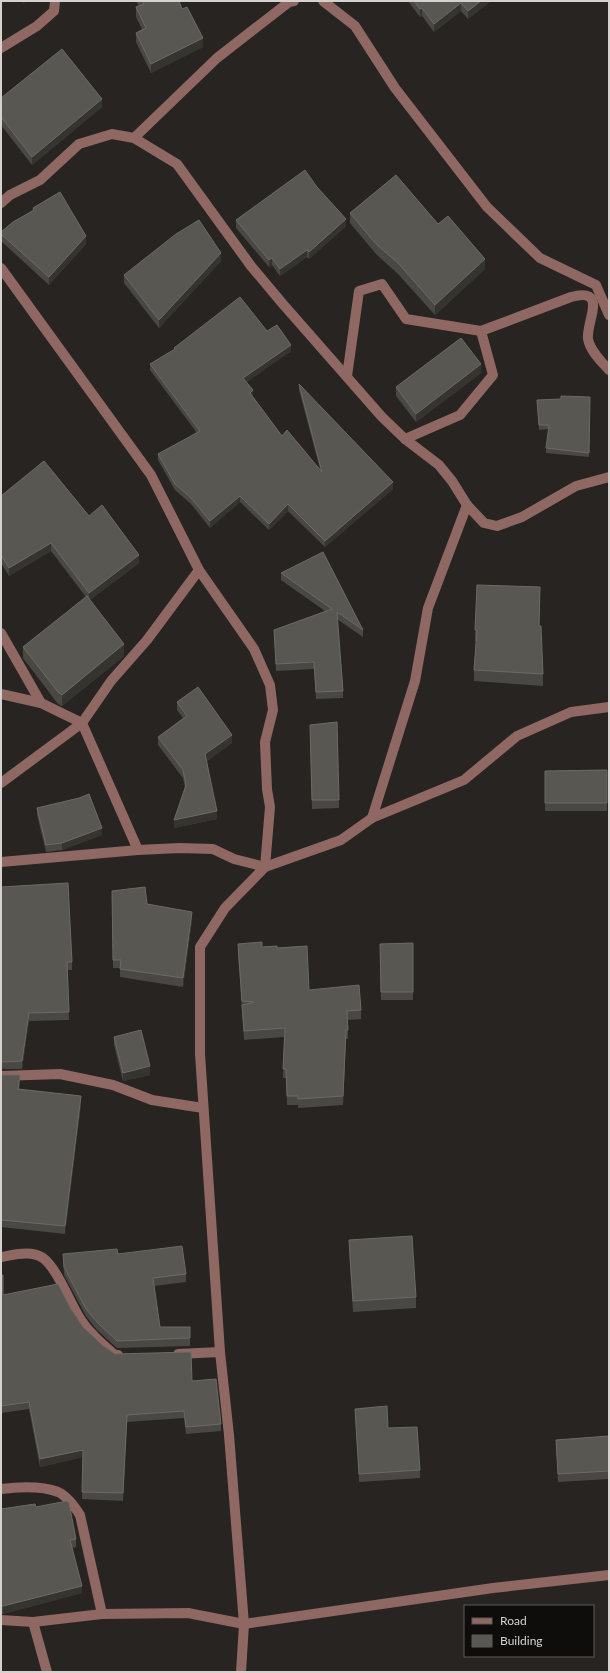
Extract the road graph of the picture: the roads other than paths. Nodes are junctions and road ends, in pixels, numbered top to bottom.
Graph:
1 (55, 1) edge
2 (294, 1) edge
3 (323, 1) edge
4 (1, 48) edge
5 (134, 138) junction
6 (1, 203) edge
7 (1, 268) edge
8 (609, 315) edge
9 (481, 331) junction
10 (609, 370) edge
11 (347, 376) junction
12 (405, 439) junction
13 (609, 478) edge
14 (467, 505) junction
15 (199, 570) junction
16 (1, 633) edge
17 (1, 694) edge
18 (41, 703) junction
19 (609, 707) edge
20 (82, 723) junction
21 (1, 783) edge
22 (372, 818) junction
23 (138, 850) junction
24 (1, 862) edge
25 (265, 867) junction
26 (1, 1076) edge
27 (203, 1108) junction
28 (1, 1257) edge
29 (220, 1352) junction
30 (165, 1354) edge
31 (129, 1355) edge
32 (1, 1489) edge
33 (609, 1575) edge
34 (102, 1614) junction
35 (1, 1620) edge
36 (33, 1622) junction
37 (244, 1624) junction
38 (47, 1672) edge
39 (241, 1672) edge

1 - 4 street
2 - 5 street
3 - 8 street
5 - 6 street
5 - 11 street
7 - 15 street
9 - 10 street
9 - 11 street
9 - 12 street
11 - 12 street
12 - 14 street
13 - 14 street
14 - 22 street
15 - 20 street
15 - 25 street
16 - 18 street
17 - 18 street
18 - 20 street
19 - 22 street
20 - 21 street
20 - 23 street
22 - 25 street
23 - 24 street
23 - 25 street
25 - 27 street
26 - 27 street
27 - 29 street
28 - 31 street
29 - 30 street
29 - 37 street
32 - 34 street
33 - 37 street
34 - 36 street
34 - 37 street
35 - 36 street
36 - 38 street
37 - 39 street

